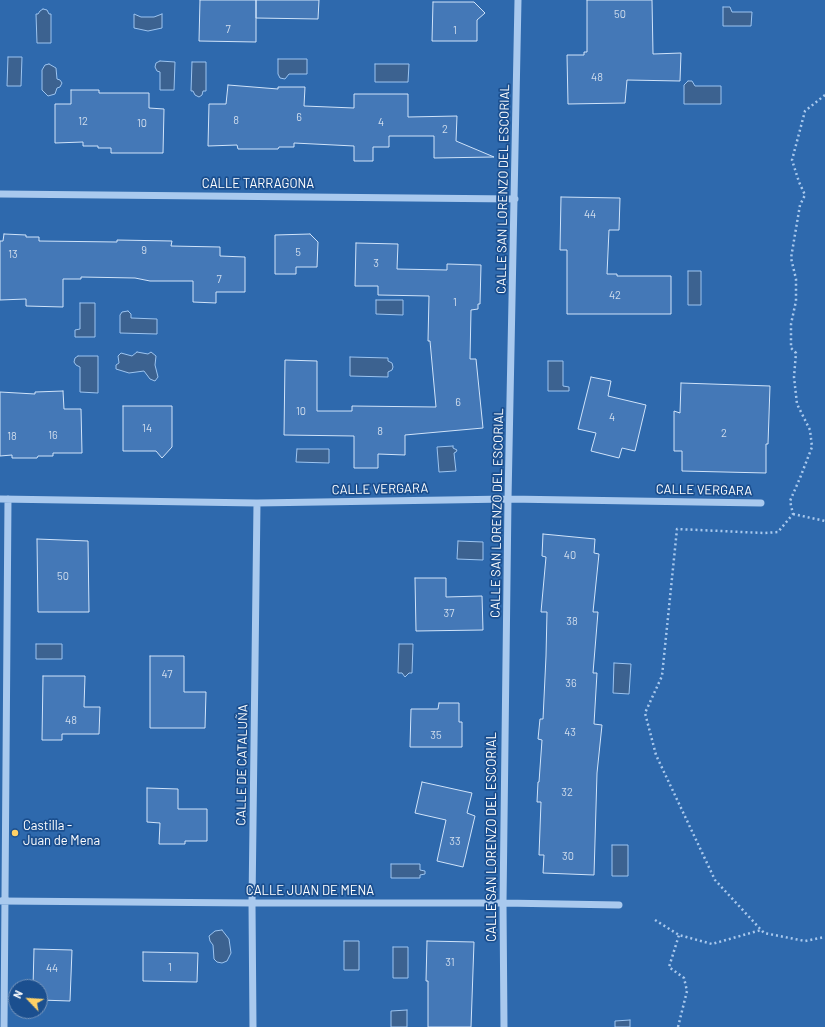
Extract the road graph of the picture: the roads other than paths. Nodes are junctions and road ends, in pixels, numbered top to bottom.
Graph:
1 (518, 0) edge
2 (0, 194) edge
3 (515, 199) junction
4 (0, 498) edge
5 (8, 499) junction
6 (508, 499) junction
7 (257, 503) junction
8 (761, 503) dead end
9 (3, 901) edge
10 (252, 903) junction
11 (503, 903) junction
12 (619, 905) dead end
13 (4, 1027) edge
14 (253, 1027) edge
15 (504, 1027) edge

1 - 3 street, CALLE SAN LORENZO DEL ESCORIAL
2 - 3 street, CALLE TARRAGONA
3 - 6 street, CALLE SAN LORENZO DEL ESCORIAL
4 - 5 street, CALLE VERGARA
5 - 7 street, CALLE VERGARA
5 - 9 street
6 - 7 street, CALLE VERGARA
6 - 8 street, CALLE VERGARA
6 - 11 street, CALLE SAN LORENZO DEL ESCORIAL
7 - 10 street, CALLE DE CATALUÑA
9 - 10 street, CALLE JUAN DE MENA
9 - 13 street
10 - 11 street, CALLE JUAN DE MENA
10 - 14 street, CALLE DE CATALUÑA
11 - 12 street, CALLE JUAN DE MENA
11 - 15 street, CALLE SAN LORENZO DEL ESCORIAL

